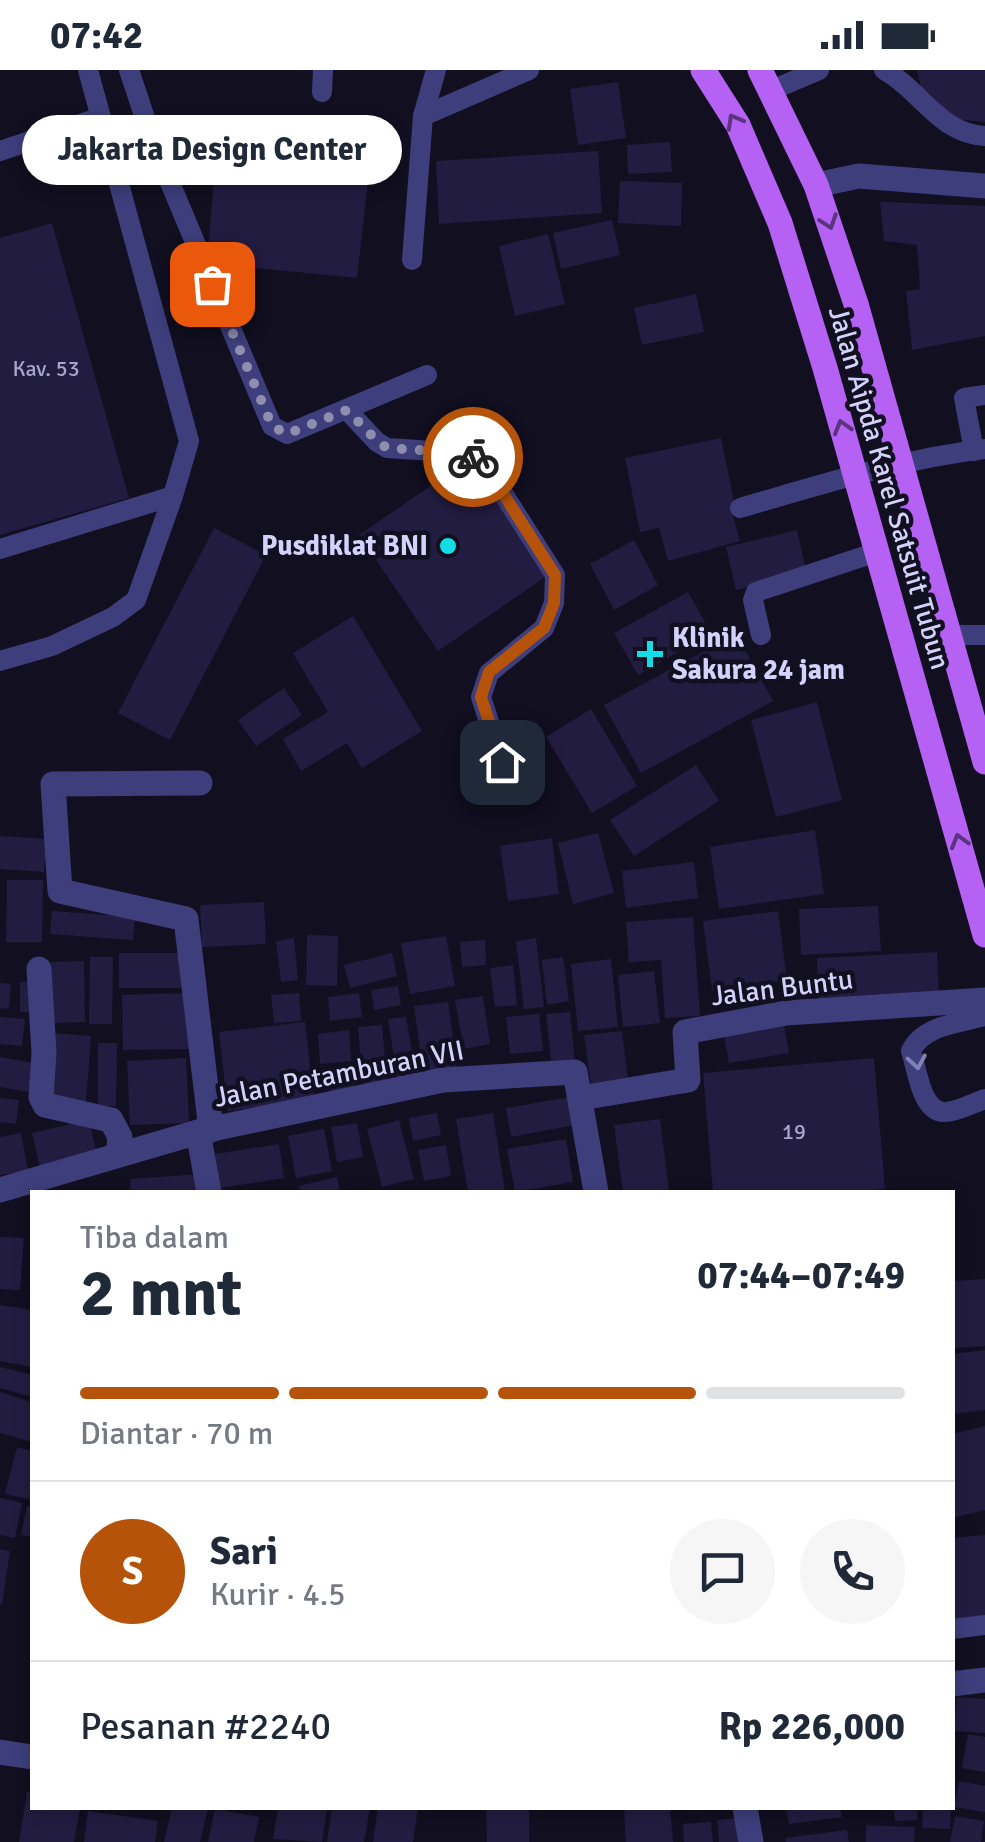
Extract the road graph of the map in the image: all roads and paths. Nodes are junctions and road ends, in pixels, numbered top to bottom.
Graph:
1 (88, 70) edge
2 (129, 70) edge
3 (323, 70) edge
4 (436, 70) edge
5 (529, 70) edge
6 (703, 70) edge
7 (819, 70) edge
8 (888, 71) edge
9 (766, 80) edge
10 (322, 92) dead end
11 (423, 116) junction
12 (101, 118) junction
13 (985, 136) edge
14 (0, 151) edge
15 (816, 185) junction
16 (985, 186) edge
17 (412, 260) dead end
18 (427, 375) dead end
19 (985, 395) edge
20 (347, 410) junction
21 (979, 450) edge
22 (900, 464) junction
23 (855, 475) junction
24 (173, 496) junction
25 (740, 508) dead end
26 (0, 548) edge
27 (877, 552) junction
28 (762, 635) dead end
29 (985, 635) edge
30 (948, 636) junction
31 (0, 660) edge
32 (502, 762) dead end
33 (985, 762) edge
34 (200, 783) dead end
35 (985, 934) edge
36 (40, 970) dead end
37 (985, 1000) edge
38 (985, 1016) edge
39 (580, 1098) junction
40 (985, 1099) edge
41 (204, 1131) junction
42 (118, 1155) junction
43 (0, 1190) edge
44 (210, 1190) edge
45 (596, 1190) edge
46 (985, 1625) edge
47 (955, 1629) edge
48 (985, 1680) edge
49 (955, 1684) edge
50 (0, 1752) edge
51 (30, 1757) edge
52 (745, 1810) edge
53 (751, 1842) edge

1 - 12 lane
2 - 20 lane
3 - 10 lane
4 - 11 lane
5 - 11 lane
23 -> 6 main road, Jalan Aipda Karel Satsuit Tubun
7 - 9 lane
8 - 13 lane
9 - 15 main road, Jalan Aipda Karel Satsuit Tubun
11 - 17 lane
12 - 14 lane
12 - 24 lane
15 - 16 street
15 -> 22 main road, Jalan Aipda Karel Satsuit Tubun
18 - 20 lane
19 - 21 lane
20 - 32 lane
21 - 22 lane
22 - 23 lane
22 - 30 main road, Jalan Aipda Karel Satsuit Tubun
23 - 25 lane
23 - 27 main road, Jalan Aipda Karel Satsuit Tubun
24 - 26 lane
24 - 31 lane
27 - 28 lane
35 -> 27 main road, Jalan Aipda Karel Satsuit Tubun
29 - 30 lane
30 - 33 main road, Jalan Aipda Karel Satsuit Tubun
34 - 41 street
36 - 42 street
37 - 39 street, Jalan Buntu
38 -> 40 lane
39 - 41 street, Jalan Petamburan VII
39 - 45 street
41 - 42 street, Jalan Petamburan VII
41 - 44 street
42 - 43 street, Jalan Petamburan VII
46 - 47 lane
48 - 49 street
50 - 51 street
52 - 53 street

